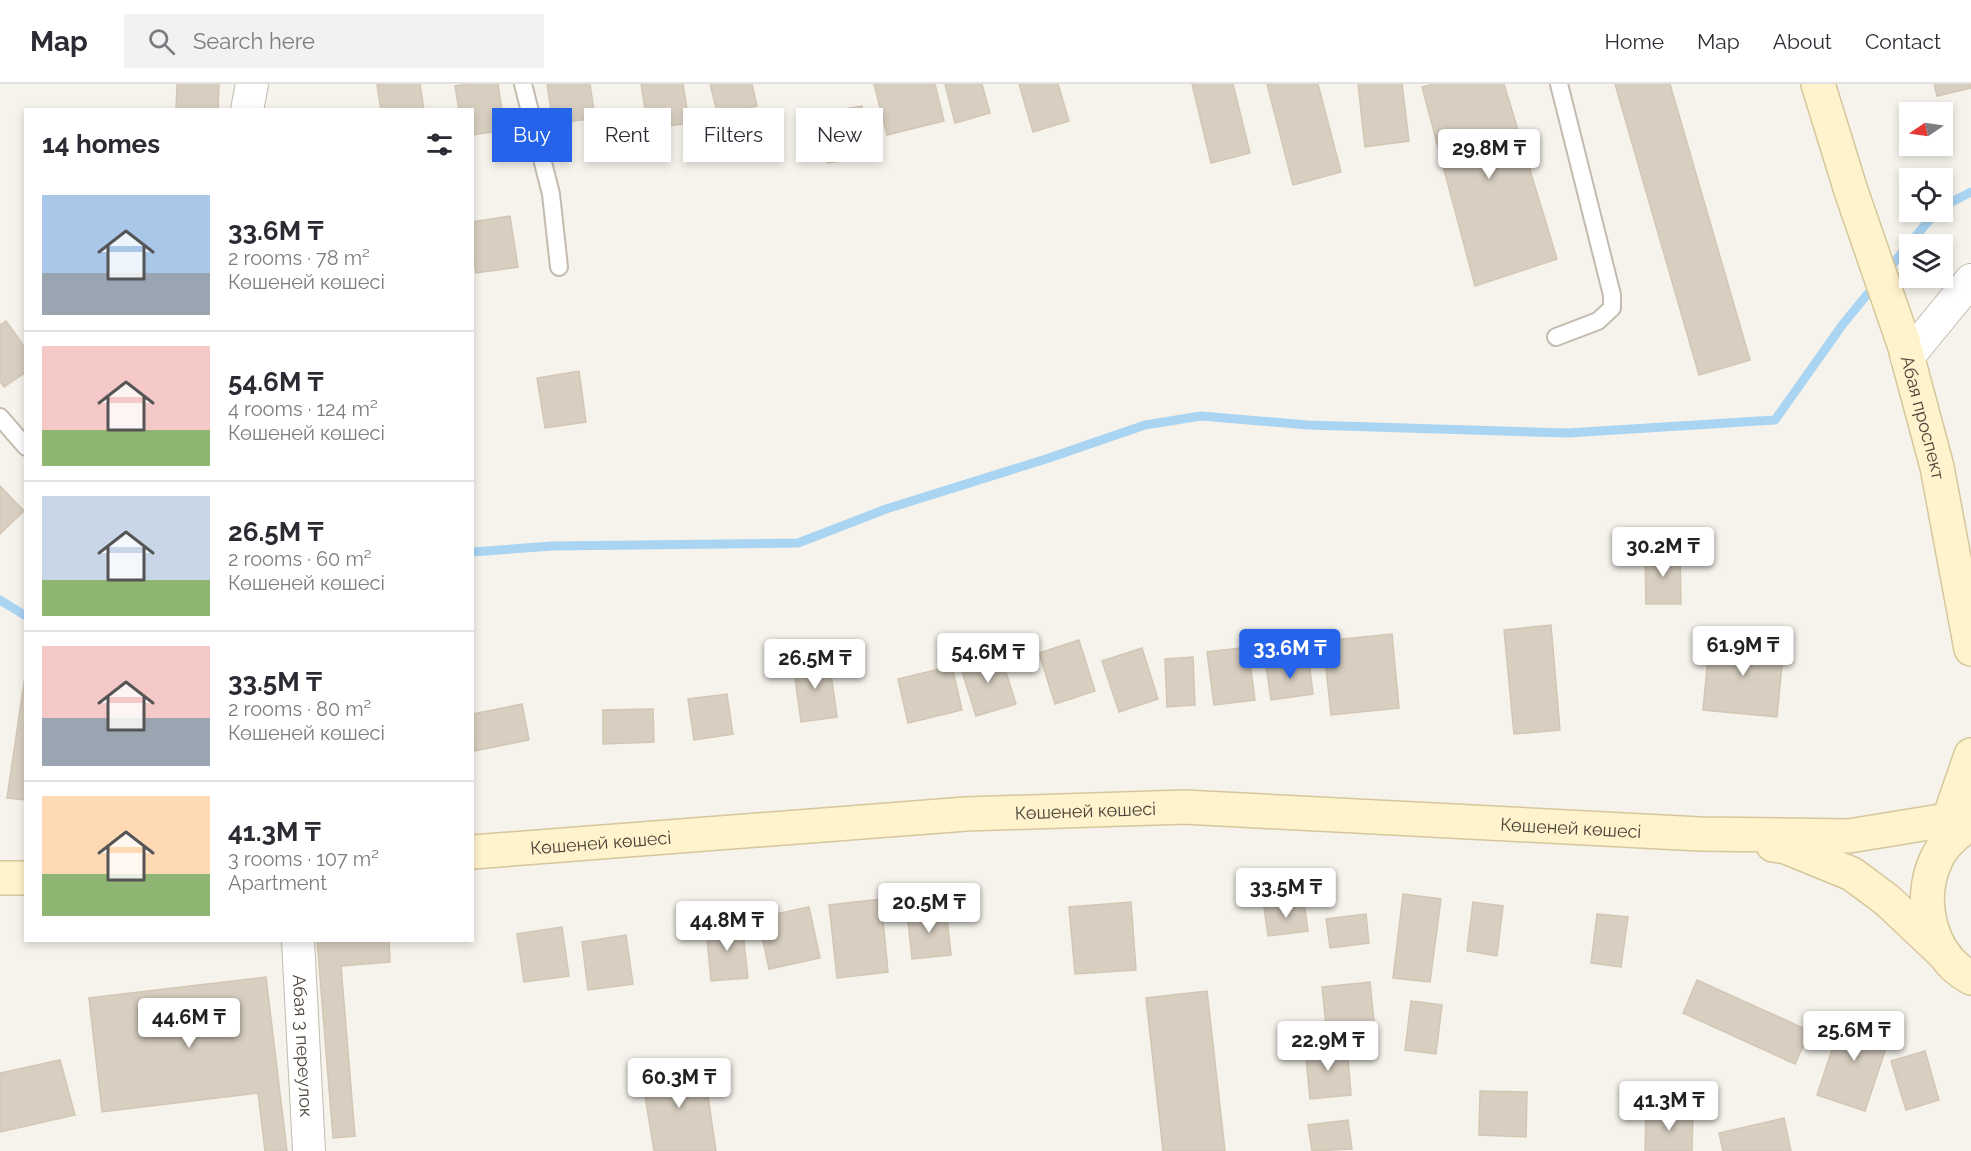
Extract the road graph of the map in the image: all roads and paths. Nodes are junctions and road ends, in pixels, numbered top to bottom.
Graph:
1 (252, 84) edge
2 (523, 84) edge
3 (1559, 84) edge
4 (1818, 84) edge
5 (247, 108) edge
6 (559, 267) dead end
7 (1971, 280) edge
8 (1556, 337) dead end
9 (1906, 351) junction
10 (0, 417) edge
11 (24, 445) edge
12 (1971, 650) edge
13 (1971, 755) edge
14 (1964, 819) edge
15 (1700, 834) junction
16 (474, 852) edge
17 (0, 878) edge
18 (24, 879) edge
19 (298, 942) edge
20 (1943, 954) junction
21 (1971, 978) edge
22 (309, 1151) edge

1 - 5 street
2 - 6 lane
3 - 8 lane
4 - 9 main road, Абая проспект
7 - 9 street
9 - 12 main road, Абая проспект
10 - 11 lane
13 - 14 main road
14 - 15 main road
14 - 20 main road
15 - 16 main road, Көшеней көшесі
15 - 20 main road
17 - 18 main road
19 - 22 street, Абая 3 переулок
20 - 21 main road

